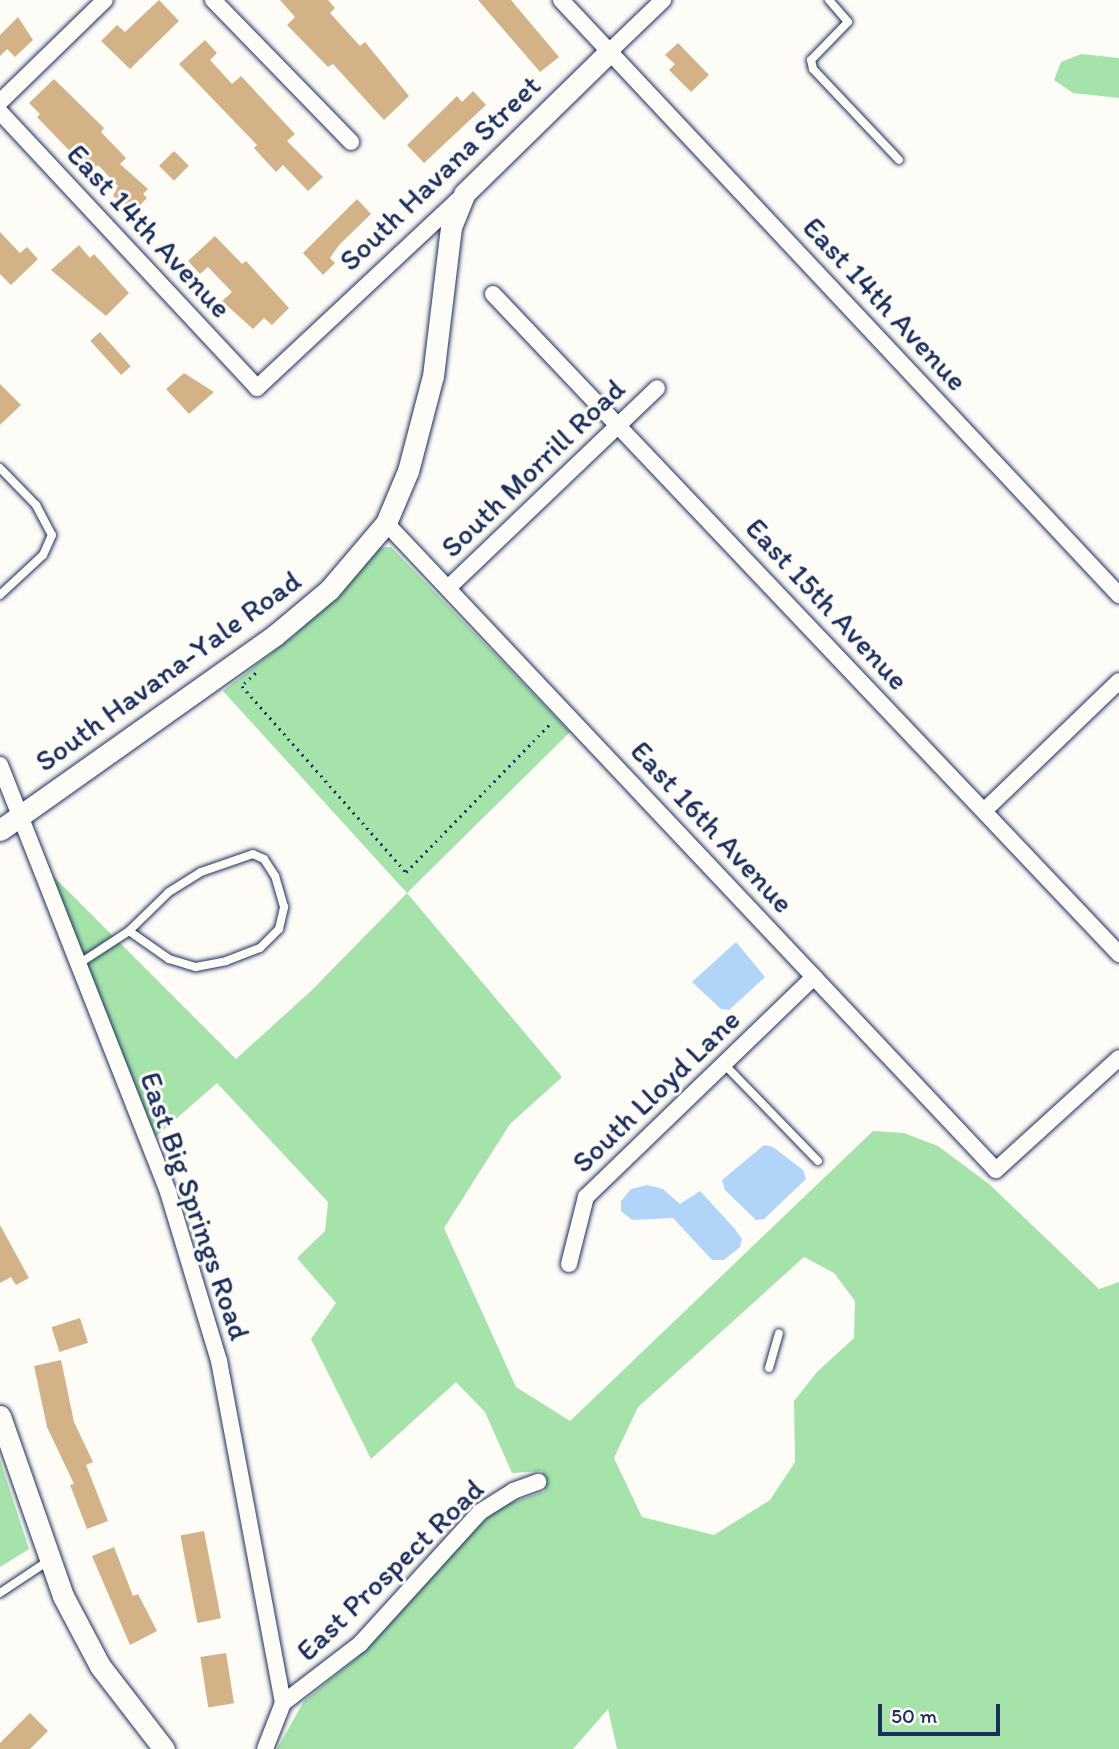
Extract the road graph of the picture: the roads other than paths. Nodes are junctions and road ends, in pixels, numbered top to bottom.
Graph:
1 (105, 0) edge
2 (213, 0) edge
3 (561, 0) edge
4 (663, 0) edge
5 (829, 0) edge
6 (610, 51) junction
7 (0, 102) edge
8 (0, 112) edge
9 (351, 142) dead end
10 (899, 160) dead end
11 (464, 194) junction
12 (493, 294) dead end
13 (257, 388) joint
14 (657, 388) dead end
15 (620, 426) junction
16 (0, 468) edge
17 (386, 523) junction
18 (448, 588) junction
19 (0, 595) edge
20 (1119, 596) edge
21 (1119, 681) edge
22 (0, 765) edge
23 (984, 811) junction
24 (17, 817) junction
25 (0, 830) edge
26 (129, 931) junction
27 (1119, 954) edge
28 (77, 965) junction
29 (814, 977) junction
30 (1119, 1058) edge
31 (724, 1064) junction
32 (818, 1161) dead end
33 (569, 1264) dead end
34 (779, 1333) dead end
35 (769, 1368) dead end
36 (0, 1416) edge
37 (538, 1482) dead end
38 (51, 1559) junction
39 (0, 1592) edge
40 (283, 1703) junction
41 (164, 1749) edge
42 (265, 1749) edge

1 - 7 street
2 - 9 street
3 - 6 street, East 14th Avenue
4 - 6 street, South Havana Street
5 - 10 lane
6 - 11 street, South Havana Street
6 - 20 street, East 14th Avenue
8 - 13 street, East 14th Avenue
11 - 13 street, South Havana Street
11 - 17 street, South Havana-Yale Road
12 - 15 street, East 15th Avenue
14 - 15 street, South Morrill Road
15 - 18 street, South Morrill Road
15 - 23 street, East 15th Avenue
16 - 19 lane
17 - 18 street, East 16th Avenue
17 - 24 street, South Havana-Yale Road
18 - 29 street, East 16th Avenue
21 - 23 street
22 - 24 street
23 - 27 street, East 15th Avenue
24 - 25 street, South Havana-Yale Road
24 - 28 street, East Big Springs Road
26 - 26 lane
26 - 28 lane
28 - 40 street, East Big Springs Road
29 - 30 street, East 16th Avenue
29 - 31 street, South Lloyd Lane
31 - 32 lane
31 - 33 street, South Lloyd Lane
34 - 35 lane
36 - 38 street
37 - 40 street, East Prospect Road
38 - 39 lane
38 - 41 street
40 - 42 street

